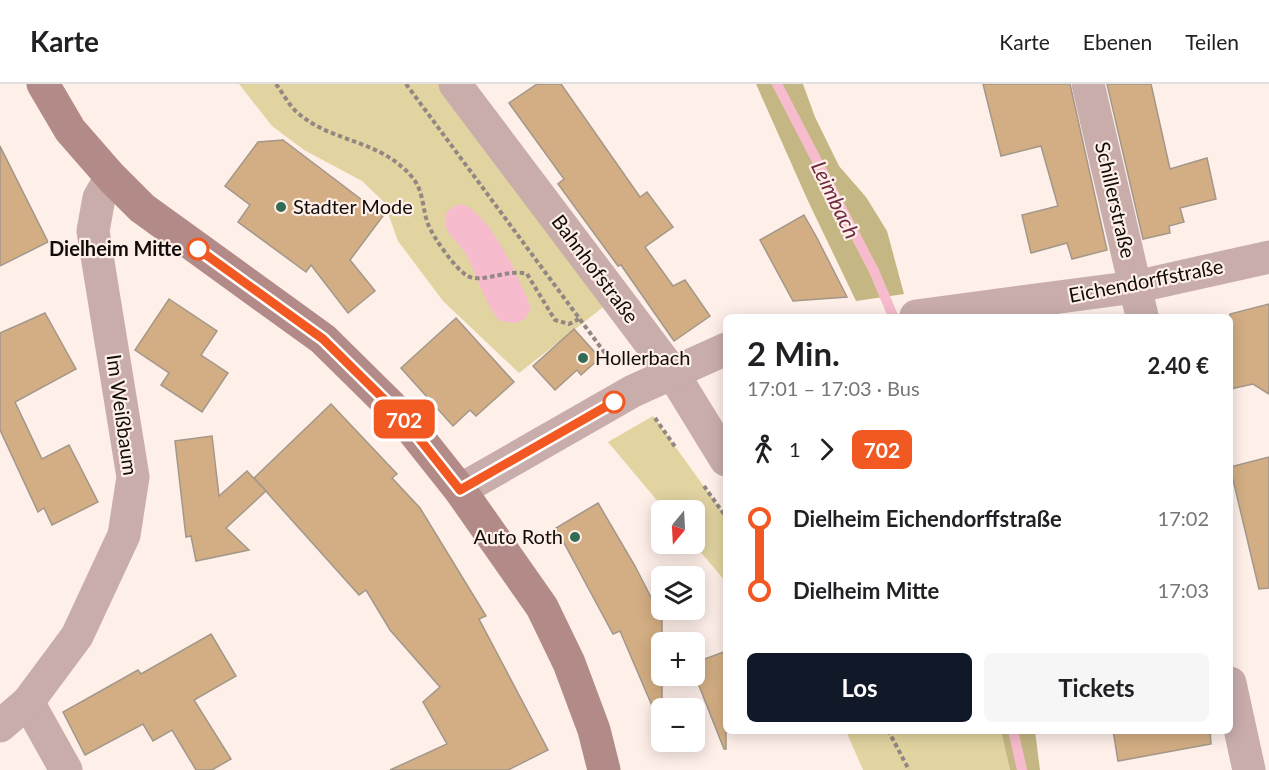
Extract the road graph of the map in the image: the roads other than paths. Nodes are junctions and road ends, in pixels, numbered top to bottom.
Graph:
1 (43, 84) edge
2 (455, 84) edge
3 (1088, 84) edge
4 (111, 177) junction
5 (1269, 257) edge
6 (1139, 302) edge
7 (946, 314) edge
8 (723, 350) edge
9 (672, 372) junction
10 (723, 455) edge
11 (460, 490) junction
12 (1233, 697) edge
13 (28, 702) junction
14 (0, 726) edge
15 (66, 770) edge
16 (604, 770) edge
17 (1249, 770) edge

1 - 4 main road
2 - 9 street, Bahnhofstraße
3 - 6 street, Schillerstraße
4 - 11 main road
4 - 13 street, Im Weißbaum
5 - 6 street, Eichendorffstraße
6 - 7 street, Eichendorffstraße
8 - 9 street
9 - 10 street, Bahnhofstraße
9 - 11 street
11 - 16 main road
12 - 17 street
13 - 14 street, Im Weißbaum
13 - 15 street

